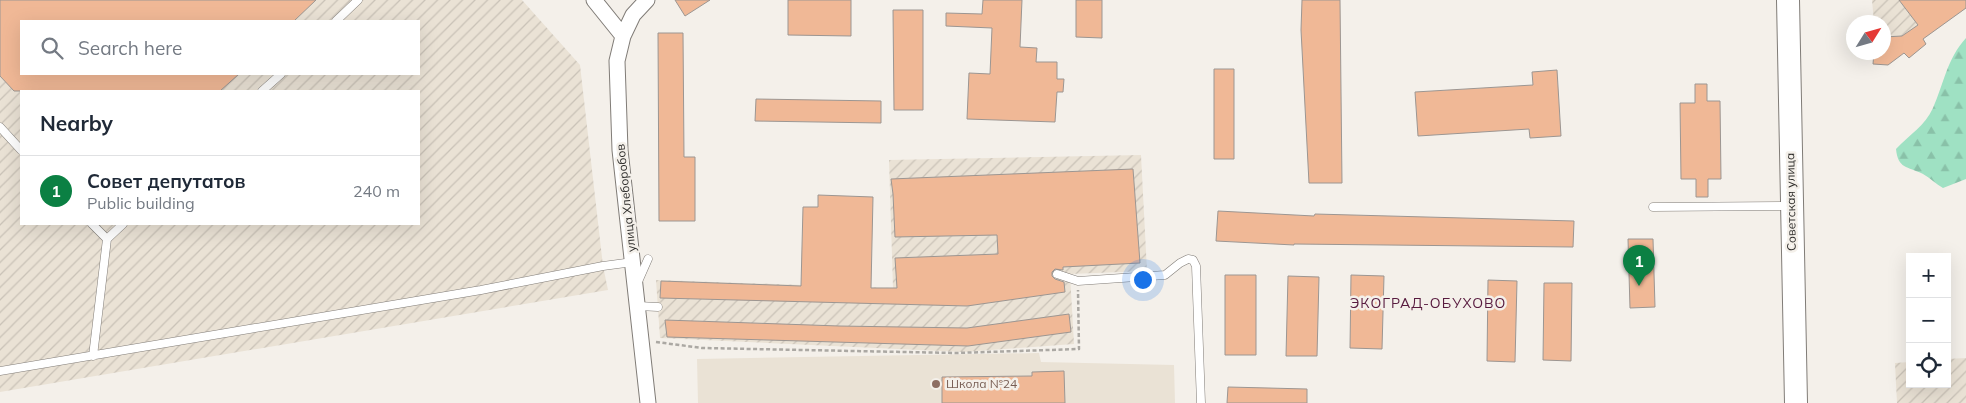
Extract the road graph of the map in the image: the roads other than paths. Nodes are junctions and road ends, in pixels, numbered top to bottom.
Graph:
1 (358, 0) edge
2 (594, 0) edge
3 (647, 0) edge
4 (1788, 0) edge
5 (337, 20) edge
6 (623, 36) junction
7 (280, 75) edge
8 (263, 90) edge
9 (0, 127) edge
10 (20, 149) edge
11 (1791, 206) junction
12 (1653, 207) dead end
13 (93, 225) edge
14 (122, 225) edge
15 (106, 239) junction
16 (648, 259) dead end
17 (633, 262) junction
18 (1057, 274) dead end
19 (636, 287) junction
20 (638, 306) junction
21 (658, 307) dead end
22 (93, 356) junction
23 (0, 371) edge
24 (648, 403) edge
25 (1201, 403) edge
26 (1796, 403) edge

1 - 5 lane
2 - 6 street
3 - 6 street, улица Хлеборобов
4 - 11 main road, Советская улица
6 - 17 street, улица Хлеборобов
7 - 8 lane
9 - 10 lane
11 - 12 lane
11 - 26 main road, Советская улица
13 - 15 lane
14 - 15 lane
15 - 22 lane
16 - 19 lane
17 - 19 street, улица Хлеборобов
17 - 22 lane
18 - 25 lane
19 - 20 street, улица Хлеборобов
20 - 21 lane
20 - 24 street, улица Хлеборобов
22 - 23 lane

